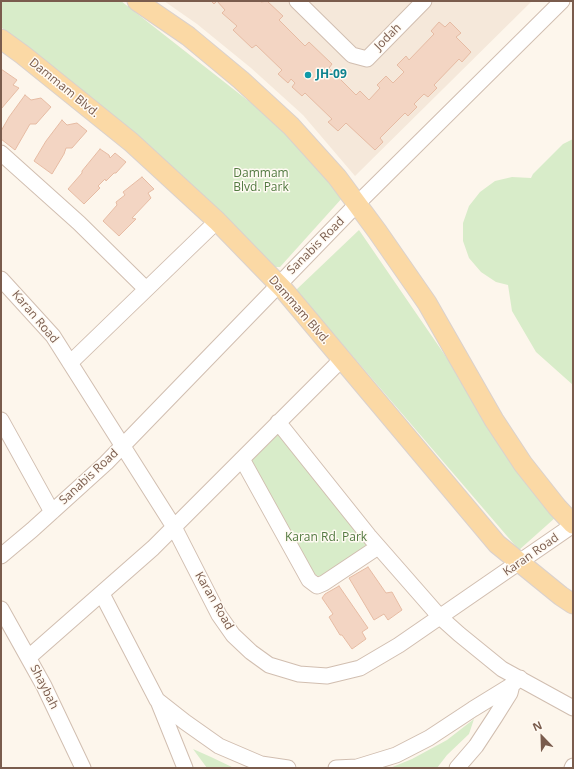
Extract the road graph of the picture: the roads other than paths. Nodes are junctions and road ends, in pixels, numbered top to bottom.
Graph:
1 (136, 1) edge
2 (297, 1) edge
3 (424, 1) edge
4 (562, 1) edge
5 (568, 1) edge
6 (573, 4) edge
7 (1, 39) edge
8 (1, 153) edge
9 (357, 204) junction
10 (216, 221) junction
11 (1, 279) edge
12 (278, 284) junction
13 (146, 289) junction
14 (342, 360) junction
15 (70, 363) junction
16 (1, 420) edge
17 (278, 422) junction
18 (122, 446) junction
19 (242, 459) junction
20 (52, 512) junction
21 (573, 524) edge
22 (174, 527) junction
23 (378, 547) junction
24 (1, 556) edge
25 (520, 562) junction
26 (102, 594) junction
27 (573, 604) edge
28 (1, 609) edge
29 (440, 617) junction
30 (29, 657) junction
31 (516, 682) junction
32 (157, 700) junction
33 (573, 708) edge
34 (83, 768) edge
35 (185, 768) edge
36 (288, 768) edge
37 (336, 768) edge
38 (457, 768) edge

1 - 9 main road
2 - 3 street, Jodah
4 - 9 street, Sanabis Road
5 - 6 street
7 - 10 main road, Dammam Blvd.
8 - 13 street
9 - 12 street, Sanabis Road
9 - 21 main road
10 - 12 main road, Dammam Blvd.
10 - 13 street
11 - 15 street, Karan Road
12 - 14 main road, Dammam Blvd.
12 - 18 street, Sanabis Road
13 - 15 street
14 - 17 street
14 - 25 main road, Dammam Blvd.
15 - 18 street, Karan Road
16 - 20 street
17 - 19 street
17 - 23 street
18 - 20 street, Sanabis Road
18 - 22 street, Karan Road
19 - 22 street
19 - 23 street
20 - 24 street, Sanabis Road
21 - 25 street, Karan Road
22 - 26 street
22 - 29 street, Karan Road
23 - 29 street
25 - 27 main road, Dammam Blvd.
25 - 29 street, Karan Road
26 - 30 street
26 - 32 street
28 - 30 street, Shaybah
29 - 31 street
30 - 34 street, Shaybah
31 - 33 street
31 - 37 street
31 - 38 street
32 - 35 street
32 - 36 street

